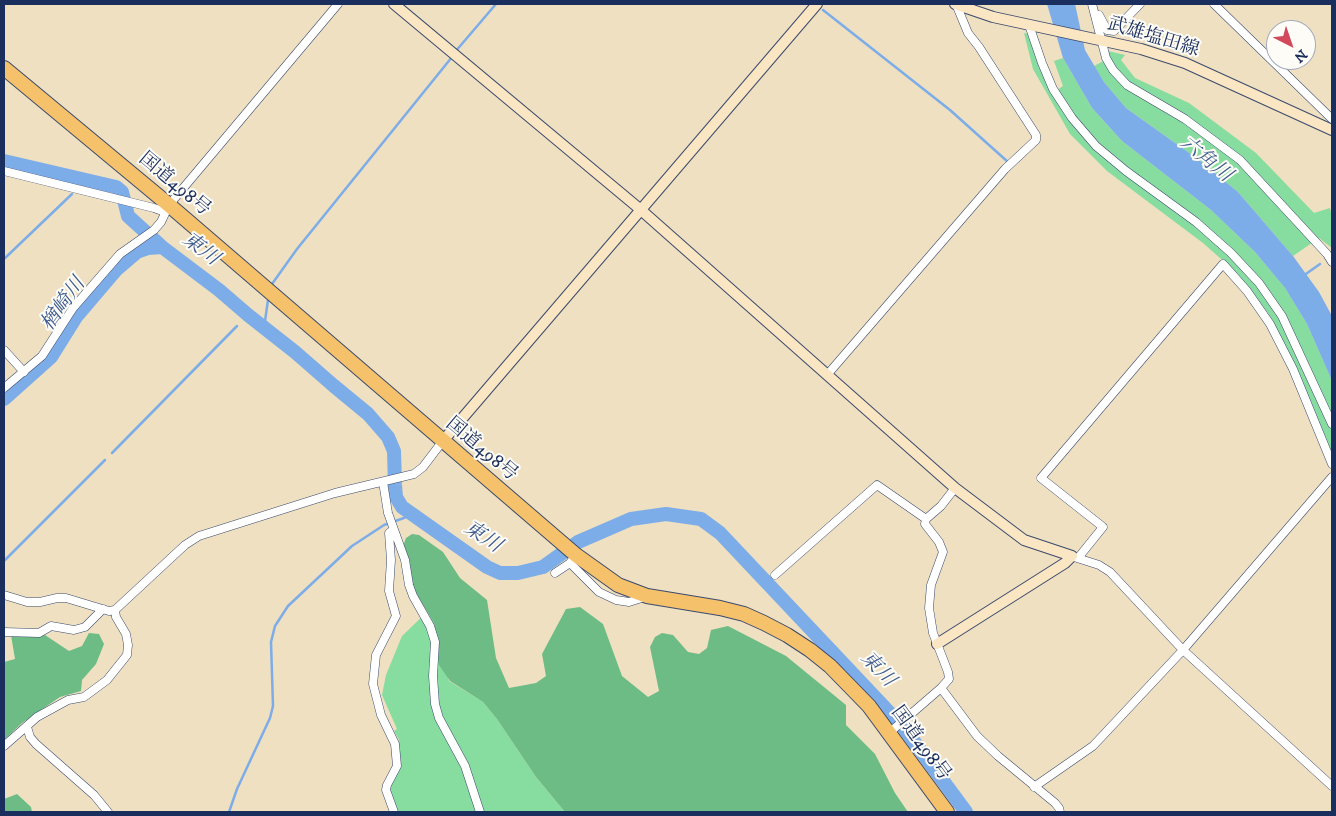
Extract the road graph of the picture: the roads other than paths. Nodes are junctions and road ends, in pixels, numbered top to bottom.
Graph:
1 (338, 4) edge
2 (394, 4) edge
3 (817, 4) edge
4 (956, 4) edge
5 (1140, 4) edge
6 (1214, 4) edge
7 (1093, 7) edge
8 (1031, 26) junction
9 (1099, 40) junction
10 (4, 68) edge
11 (1317, 104) junction
12 (1308, 119) junction
13 (1332, 119) edge
14 (1332, 130) edge
15 (4, 171) edge
16 (167, 209) junction
17 (642, 210) junction
18 (1332, 262) edge
19 (4, 350) edge
20 (24, 372) junction
21 (827, 376) junction
22 (4, 388) edge
23 (1332, 424) edge
24 (442, 442) junction
25 (1332, 464) edge
26 (1332, 477) edge
27 (385, 482) junction
28 (955, 488) junction
29 (926, 519) junction
30 (393, 530) junction
31 (1075, 557) junction
32 (573, 559) junction
33 (555, 573) dead end
34 (775, 575) dead end
35 (4, 595) edge
36 (103, 609) junction
37 (115, 610) junction
38 (4, 632) edge
39 (937, 644) junction
40 (1183, 650) junction
41 (941, 688) junction
42 (26, 728) junction
43 (891, 731) junction
44 (4, 746) edge
45 (1332, 786) edge
46 (1034, 787) junction
47 (108, 812) edge
48 (394, 812) edge
49 (480, 812) edge
50 (947, 812) edge
51 (1060, 812) edge

1 - 16 street
2 - 17 street
3 - 17 street
4 - 8 street, 武雄塩田線
4 - 21 street
5 - 7 street
6 - 11 street
7 - 9 street
8 - 9 street, 武雄塩田線
8 - 23 street
9 - 12 street, 武雄塩田線
9 - 18 street
10 - 16 highway, 国道498号
11 - 12 street
11 - 13 street
12 - 14 street, 武雄塩田線
15 - 16 street
16 - 20 street
16 - 24 highway, 国道498号
17 - 21 street
17 - 24 street
19 - 20 street
20 - 22 street
21 - 28 street
24 - 27 street
24 - 32 highway, 国道498号
25 - 31 street
26 - 40 street
27 - 30 street
27 - 37 street
28 - 29 street
28 - 31 street
29 - 34 street
29 - 39 street
30 - 48 street
30 - 49 street
31 - 39 street
31 - 40 street
32 - 33 street
32 - 43 highway, 国道498号
35 - 36 street
36 - 37 street
36 - 38 street
37 - 42 street
39 - 41 street
40 - 45 street
40 - 46 street
41 - 43 street
41 - 46 street
42 - 44 street
42 - 47 street
43 - 50 highway, 国道498号
46 - 51 street

